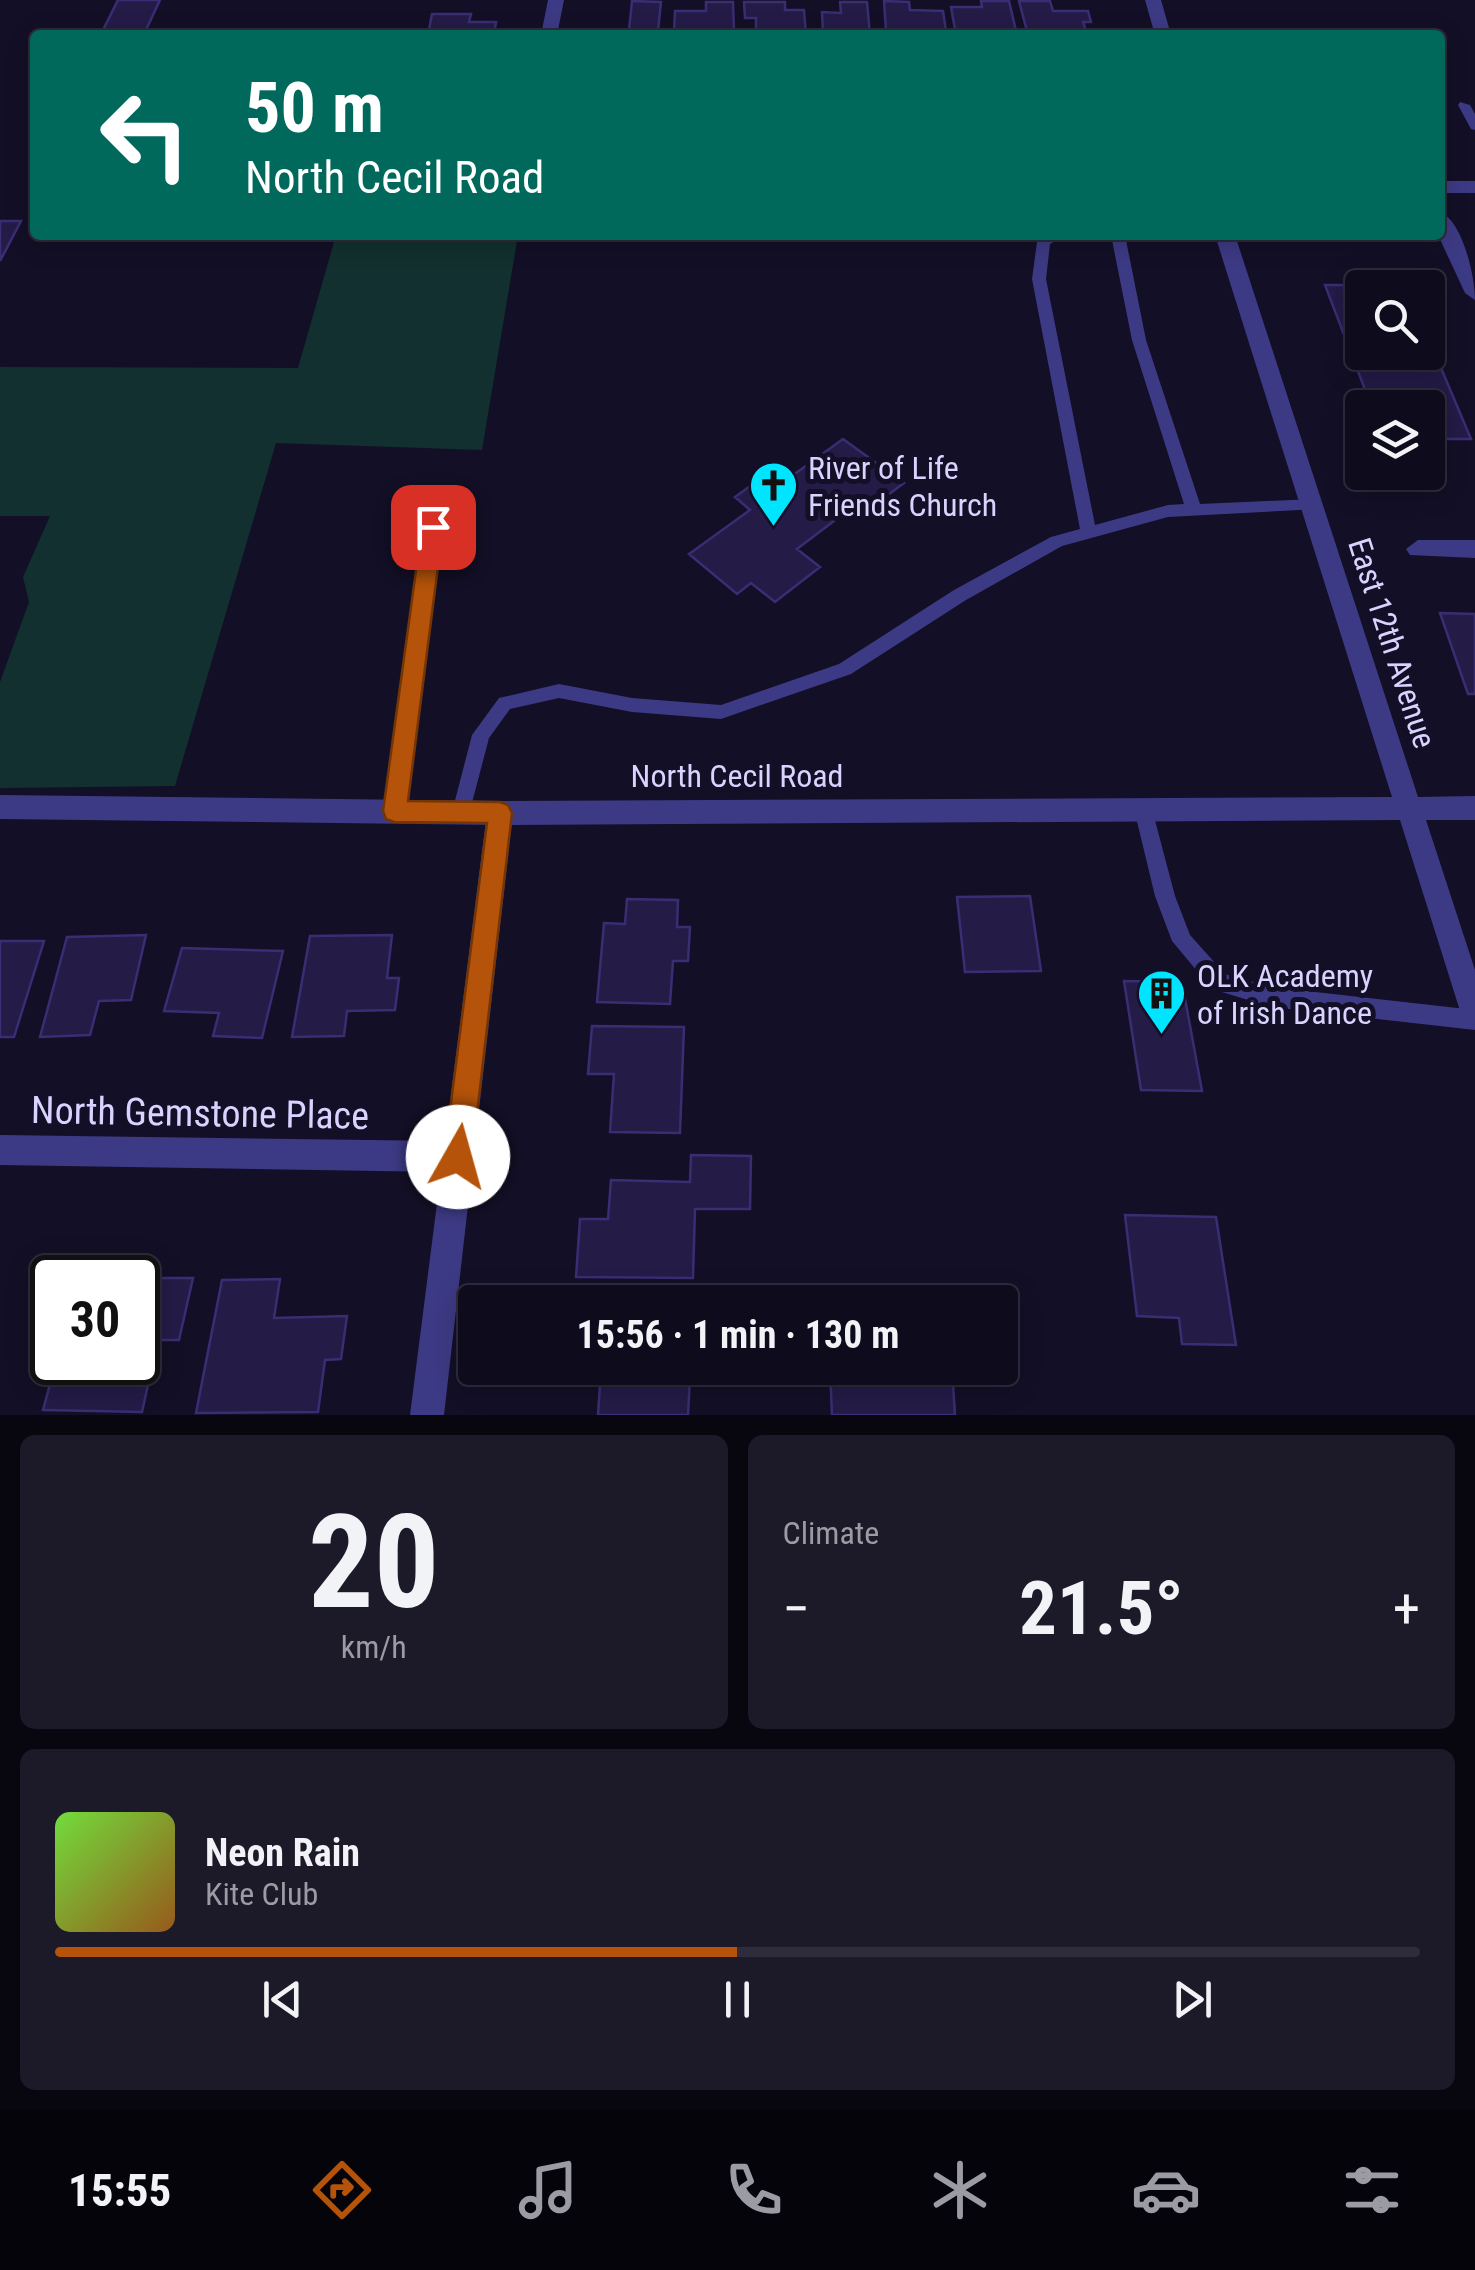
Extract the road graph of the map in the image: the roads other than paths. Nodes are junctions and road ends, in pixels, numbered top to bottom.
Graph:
1 (556, 0) edge
2 (1153, 0) edge
3 (550, 30) edge
4 (1162, 30) edge
5 (1464, 104) dead end
6 (1475, 126) edge
7 (1445, 187) edge
8 (1475, 187) edge
9 (1445, 229) edge
10 (1048, 240) edge
11 (1119, 240) edge
12 (1227, 240) edge
13 (1475, 293) edge
14 (1313, 504) junction
15 (1194, 510) junction
16 (433, 527) dead end
17 (1089, 532) junction
18 (1475, 549) edge
19 (1418, 550) dead end
20 (0, 807) edge
21 (1410, 808) junction
22 (1475, 808) edge
23 (1143, 809) junction
24 (394, 811) junction
25 (460, 812) junction
26 (500, 813) junction
27 (1475, 1017) edge
28 (0, 1150) edge
29 (458, 1157) junction
30 (427, 1415) edge

1 - 3 street
2 - 4 street
5 - 6 lane
7 - 8 street
9 - 13 street
10 - 17 lane
11 - 15 lane
12 - 14 street, East 12th Avenue
14 - 15 lane
14 - 21 street, East 12th Avenue
15 - 17 lane
16 - 24 lane
17 - 25 lane
18 - 19 street
20 - 24 street, North Cecil Road
21 - 22 street, North Cecil Road
21 - 23 street, North Cecil Road
21 - 27 street, East 12th Avenue
23 - 26 street, North Cecil Road
23 - 27 lane
24 - 25 street, North Cecil Road
25 - 26 street, North Cecil Road
26 - 29 street
28 - 29 street, North Gemstone Place
29 - 30 street

